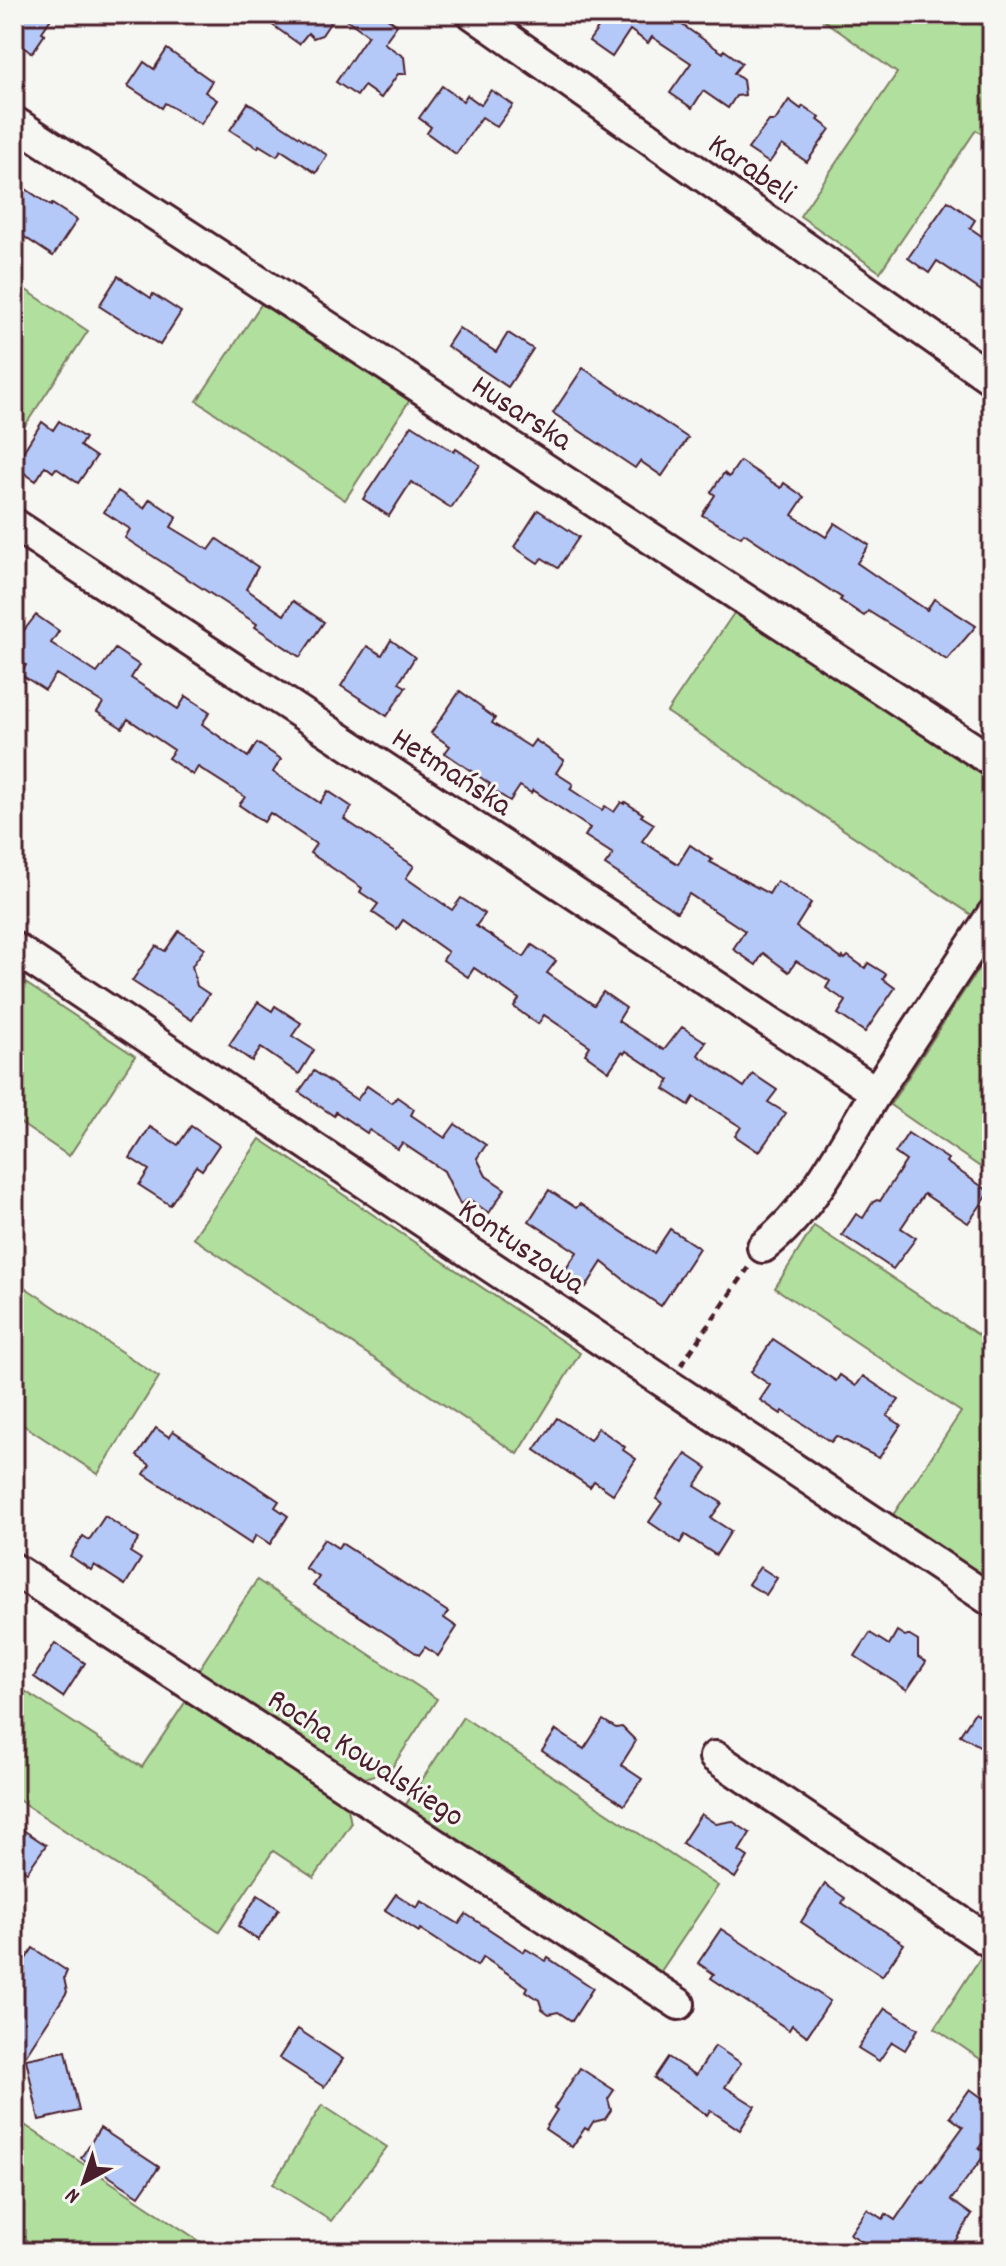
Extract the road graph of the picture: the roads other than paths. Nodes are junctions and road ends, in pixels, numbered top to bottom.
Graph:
1 (473, 14) edge
2 (14, 122) edge
3 (992, 379) edge
4 (14, 524) edge
5 (992, 761) edge
6 (992, 915) edge
7 (14, 948) edge
8 (864, 1084) junction
9 (763, 1247) road end
10 (14, 1569) edge
11 (992, 1601) edge
12 (715, 1757) dead end
13 (992, 1943) edge
14 (679, 2004) dead end

1 - 3 street, Karabeli
2 - 5 street, Husarska
4 - 8 street, Hetmańska
6 - 8 street
7 - 11 street, Kontuszowa
8 - 9 street
10 - 14 street, Rocha Kowalskiego
12 - 13 street

